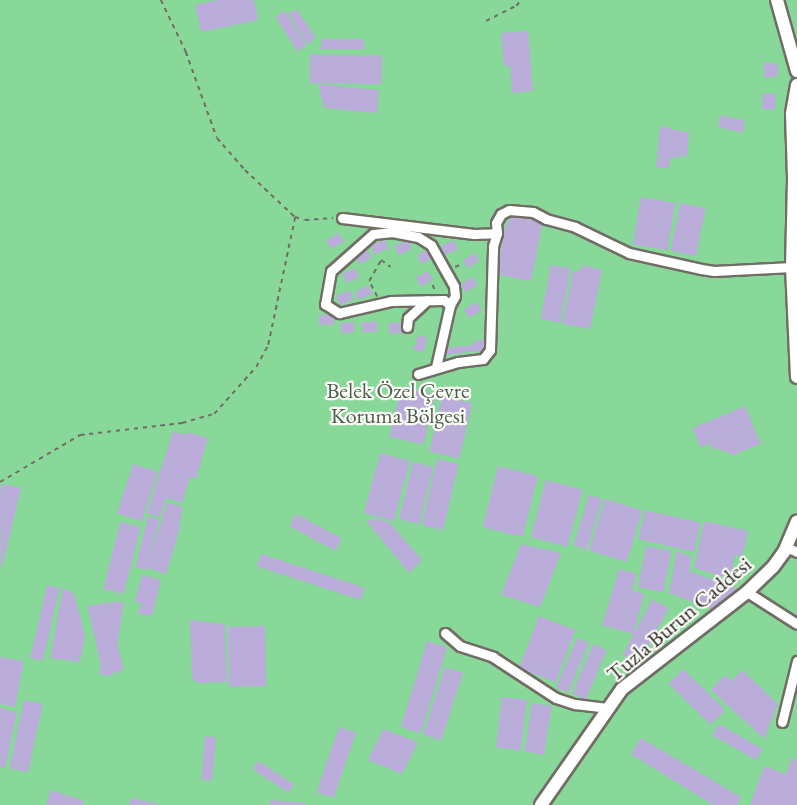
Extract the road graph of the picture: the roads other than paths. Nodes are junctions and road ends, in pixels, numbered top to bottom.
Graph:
1 (777, 0) edge
2 (792, 32) edge
3 (797, 71) edge
4 (797, 85) edge
5 (796, 179) edge
6 (342, 218) road end
7 (497, 232) junction
8 (792, 267) junction
9 (427, 300) junction
10 (450, 305) junction
11 (407, 327) dead end
12 (796, 333) edge
13 (436, 367) junction
14 (418, 374) dead end
15 (797, 377) edge
16 (797, 522) edge
17 (792, 550) edge
18 (747, 592) junction
19 (797, 624) edge
20 (445, 633) dead end
21 (797, 661) edge
22 (609, 708) junction
23 (782, 722) dead end
24 (541, 805) edge

1 - 2 main road
2 - 3 main road
4 - 5 main road
5 - 8 main road
6 - 7 street
7 - 8 street
7 - 13 street
8 - 12 main road
9 - 10 street
9 - 10 street
9 - 11 street
10 - 13 street
12 - 15 main road
13 - 14 street
16 - 17 main road, Tuzla Burun Caddesi
17 - 18 main road, Tuzla Burun Caddesi
18 - 19 street
18 - 22 main road, Tuzla Burun Caddesi
20 - 22 street
21 - 23 street
22 - 24 main road, Tuzla Burun Caddesi

